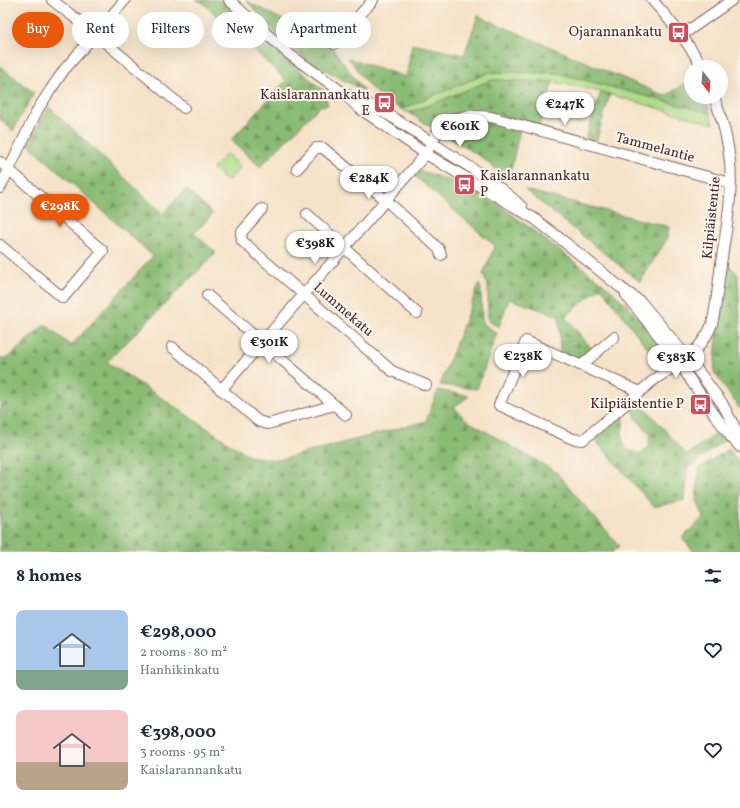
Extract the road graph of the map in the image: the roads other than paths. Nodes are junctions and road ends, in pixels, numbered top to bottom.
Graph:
1 (52, 0) edge
2 (125, 0) edge
3 (229, 0) edge
4 (238, 0) edge
5 (373, 0) edge
6 (652, 0) edge
7 (732, 0) edge
8 (114, 12) edge
9 (243, 12) edge
10 (247, 12) edge
11 (362, 12) edge
12 (72, 16) edge
13 (268, 35) edge
14 (682, 35) junction
15 (82, 48) edge
16 (112, 48) edge
17 (698, 60) edge
18 (342, 92) junction
19 (717, 104) edge
20 (184, 108) dead end
21 (432, 143) junction
22 (426, 154) junction
23 (0, 162) edge
24 (298, 169) dead end
25 (9, 170) junction
26 (731, 182) junction
27 (0, 188) edge
28 (386, 200) junction
29 (262, 209) dead end
30 (307, 214) dead end
31 (535, 219) junction
32 (0, 245) edge
33 (345, 248) junction
34 (441, 256) dead end
35 (207, 295) dead end
36 (304, 295) junction
37 (417, 313) dead end
38 (614, 337) dead end
39 (262, 343) junction
40 (172, 347) dead end
41 (682, 356) junction
42 (582, 365) junction
43 (426, 385) dead end
44 (221, 390) junction
45 (639, 393) junction
46 (334, 405) junction
47 (346, 415) dead end
48 (740, 437) edge
49 (740, 447) edge

1 - 12 street
2 - 8 street
3 - 9 street
4 - 10 street
5 - 11 street
6 - 14 street
7 - 14 street
13 - 18 street
14 - 17 street
15 - 25 street
16 - 20 street
18 - 21 street
18 - 22 street
19 - 26 street, Kilpiäistentie
21 - 22 street, Tammelantie
21 - 26 street, Tammelantie
21 - 31 street
22 - 28 street, Tammelantie
22 - 31 street
23 - 25 street
24 - 28 street
25 - 27 street
25 - 32 street
26 - 41 street, Kilpiäistentie
28 - 33 street, Tammelantie
28 - 34 street
29 - 36 street, Lummekatu
30 - 33 street
31 - 41 street
33 - 36 street, Tammelantie
33 - 37 street
35 - 39 street
36 - 39 street, Tammelantie
36 - 43 street, Lummekatu
38 - 42 street
39 - 44 street, Tammelantie
39 - 46 street
40 - 44 street
41 - 45 street
41 - 48 street
41 - 49 street
42 - 45 street
42 - 45 street
44 - 46 street
46 - 47 street

